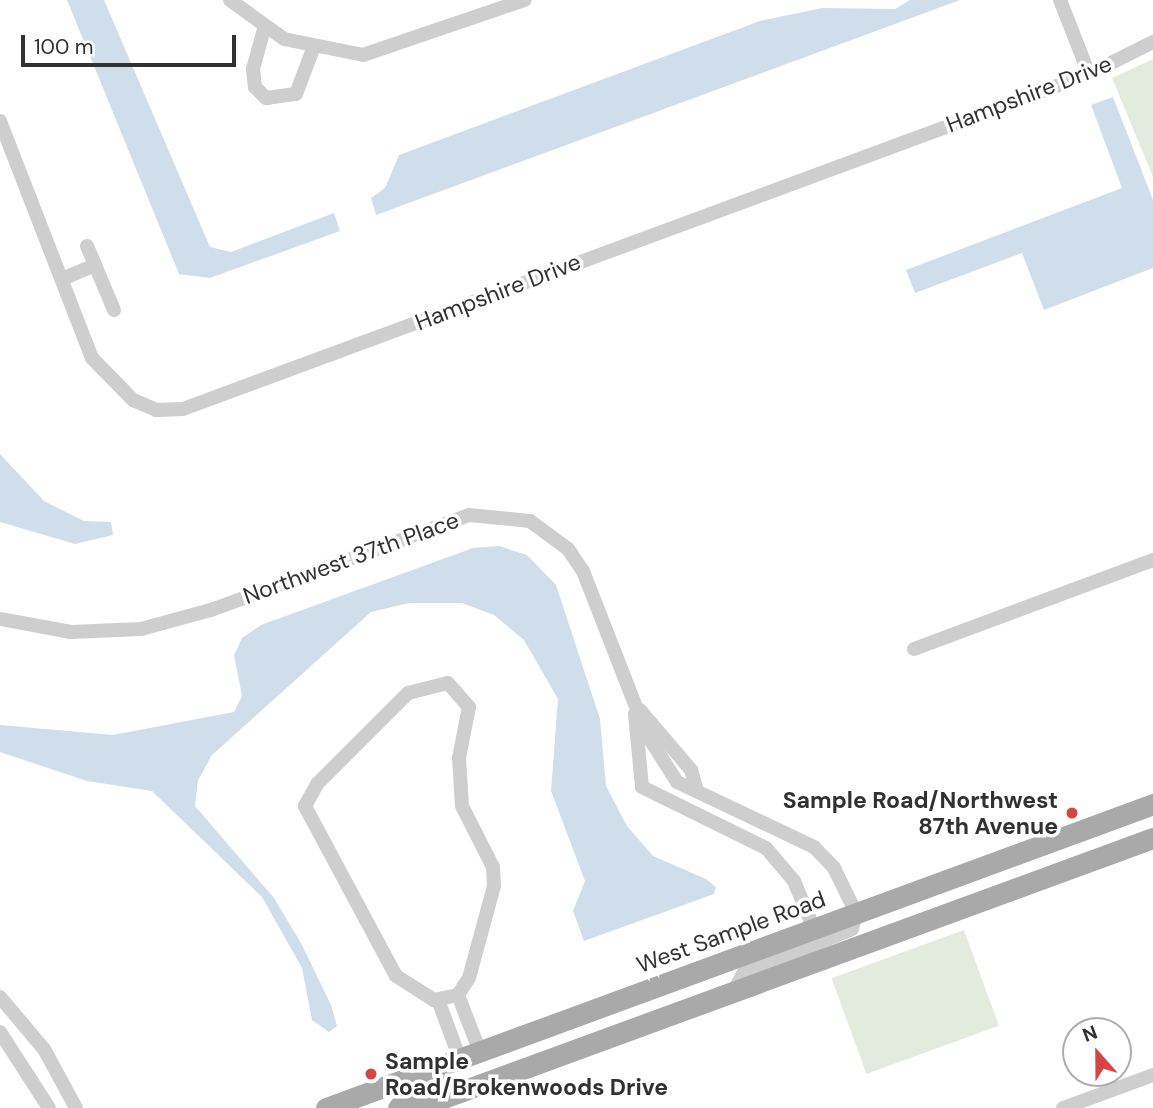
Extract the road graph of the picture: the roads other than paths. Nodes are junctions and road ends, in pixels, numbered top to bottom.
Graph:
1 (230, 0) edge
2 (525, 0) edge
3 (1060, 0) edge
4 (264, 29) junction
5 (1153, 42) edge
6 (313, 49) junction
7 (1089, 74) junction
8 (0, 121) edge
9 (87, 246) dead end
10 (95, 265) junction
11 (62, 279) junction
12 (114, 310) dead end
13 (1153, 560) edge
14 (0, 619) edge
15 (914, 649) dead end
16 (635, 706) junction
17 (695, 787) junction
18 (1153, 804) edge
19 (685, 806) junction
20 (1153, 838) edge
21 (856, 914) junction
22 (814, 929) junction
23 (734, 991) junction
24 (458, 995) junction
25 (0, 997) edge
26 (438, 1000) junction
27 (570, 1019) junction
28 (0, 1032) edge
29 (470, 1055) junction
30 (50, 1058) junction
31 (29, 1070) junction
32 (1153, 1074) edge
33 (351, 1103) edge
34 (49, 1108) edge
35 (76, 1108) edge
36 (326, 1108) edge
37 (398, 1108) edge
38 (416, 1108) edge
39 (1063, 1108) edge

1 - 4 street
2 - 6 street
3 - 7 street
4 - 6 street
4 - 6 street
5 - 7 street, Hampshire Drive
7 - 11 street, Hampshire Drive
8 - 11 street, Hampshire Drive
9 - 10 street
10 - 11 street
10 - 12 street
13 - 15 street
14 - 16 street, Northwest 37th Place
16 - 17 street, Northwest 37th Place
16 - 19 street, Northwest 37th Place
17 - 19 street
17 - 21 street
18 - 21 main road, West Sample Road
19 - 22 street, Northwest 37th Place
20 - 23 main road
21 - 22 main road, West Sample Road
21 - 23 street
22 - 27 main road, West Sample Road
23 - 38 main road
24 - 26 street
24 - 26 street
24 - 29 street
25 - 30 street
26 - 29 street
27 - 29 main road, West Sample Road
27 - 37 main road
28 - 31 street
29 - 33 main road, West Sample Road
30 - 31 street
30 - 35 street
31 - 34 street
32 - 39 street
33 - 36 main road, West Sample Road

